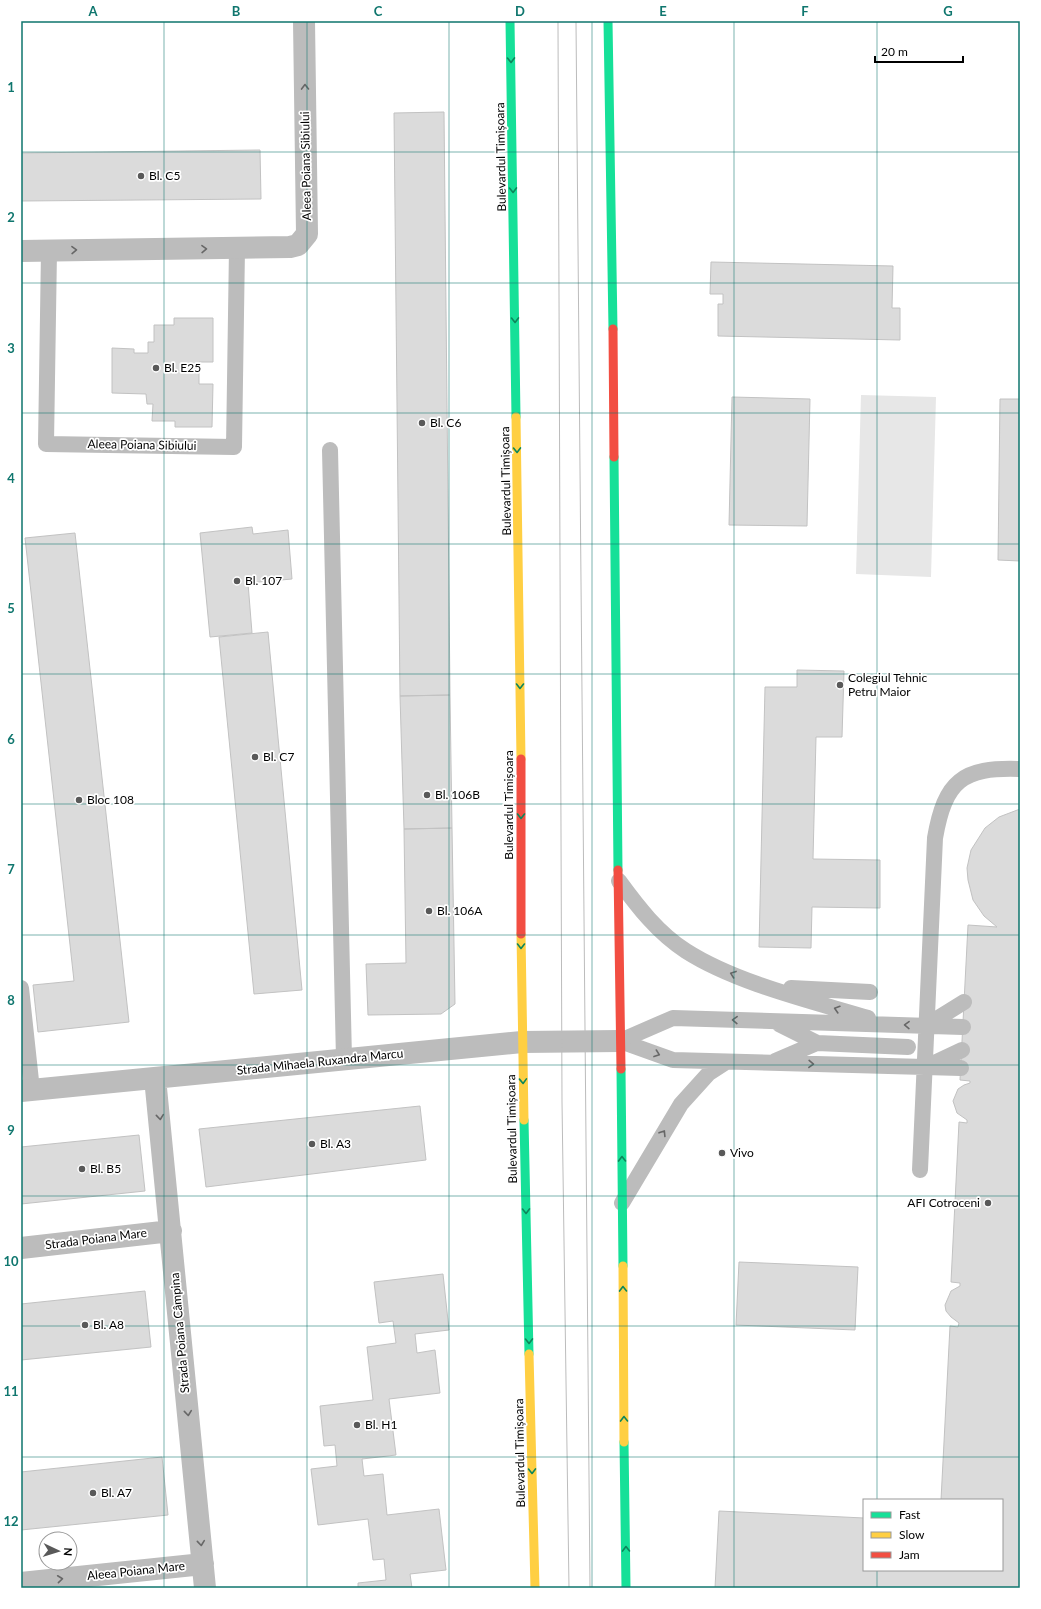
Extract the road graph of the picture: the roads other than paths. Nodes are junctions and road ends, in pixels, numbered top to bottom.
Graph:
1 (304, 21) edge
2 (510, 21) edge
3 (608, 21) edge
4 (237, 248) junction
5 (21, 251) edge
6 (49, 251) junction
7 (330, 450) dead end
8 (1020, 769) edge
9 (619, 881) junction
10 (21, 988) edge
11 (770, 988) junction
12 (870, 992) dead end
13 (964, 1002) dead end
14 (774, 1021) junction
15 (888, 1024) junction
16 (927, 1025) junction
17 (963, 1027) dead end
18 (620, 1041) junction
19 (522, 1042) junction
20 (817, 1043) junction
21 (908, 1047) dead end
22 (962, 1050) dead end
23 (344, 1059) junction
24 (726, 1062) junction
25 (772, 1063) junction
26 (925, 1067) junction
27 (961, 1068) dead end
28 (155, 1078) junction
29 (27, 1090) edge
30 (920, 1170) dead end
31 (622, 1203) junction
32 (171, 1231) junction
33 (21, 1248) edge
34 (203, 1564) junction
35 (21, 1583) edge
36 (205, 1588) edge
37 (535, 1588) edge
38 (626, 1588) edge

4 -> 1 street, Aleea Poiana Sibiului
2 -> 19 main road, Bulevardul Timișoara
3 - 9 main road
6 -> 4 street, Aleea Poiana Sibiului
4 - 6 lane, Aleea Poiana Sibiului
5 - 6 street, Aleea Poiana Sibiului
7 - 23 lane
8 - 16 lane
11 -> 9 lane
9 - 18 main road
10 - 29 lane
11 - 12 lane
15 -> 11 lane
13 - 16 lane
14 - 15 lane
14 -> 18 lane
14 - 20 lane
16 -> 15 lane
16 - 17 lane
16 - 26 lane
18 - 19 street, Strada Mihaela Ruxandra Marcu
18 -> 24 lane
31 -> 18 main road
19 - 23 street, Strada Mihaela Ruxandra Marcu
19 -> 37 main road, Bulevardul Timișoara
20 - 21 lane
20 - 25 lane
22 - 26 lane
23 - 28 street, Strada Mihaela Ruxandra Marcu
24 - 25 lane
31 -> 24 lane
25 -> 26 lane
26 - 27 lane
26 - 30 lane
28 - 29 street, Strada Mihaela Ruxandra Marcu
28 -> 32 street, Strada Poiana Câmpina
38 -> 31 main road
32 - 33 street, Strada Poiana Mare
32 -> 34 street, Strada Poiana Câmpina
35 -> 34 street, Aleea Poiana Mare
34 - 36 street, Strada Poiana Câmpina

